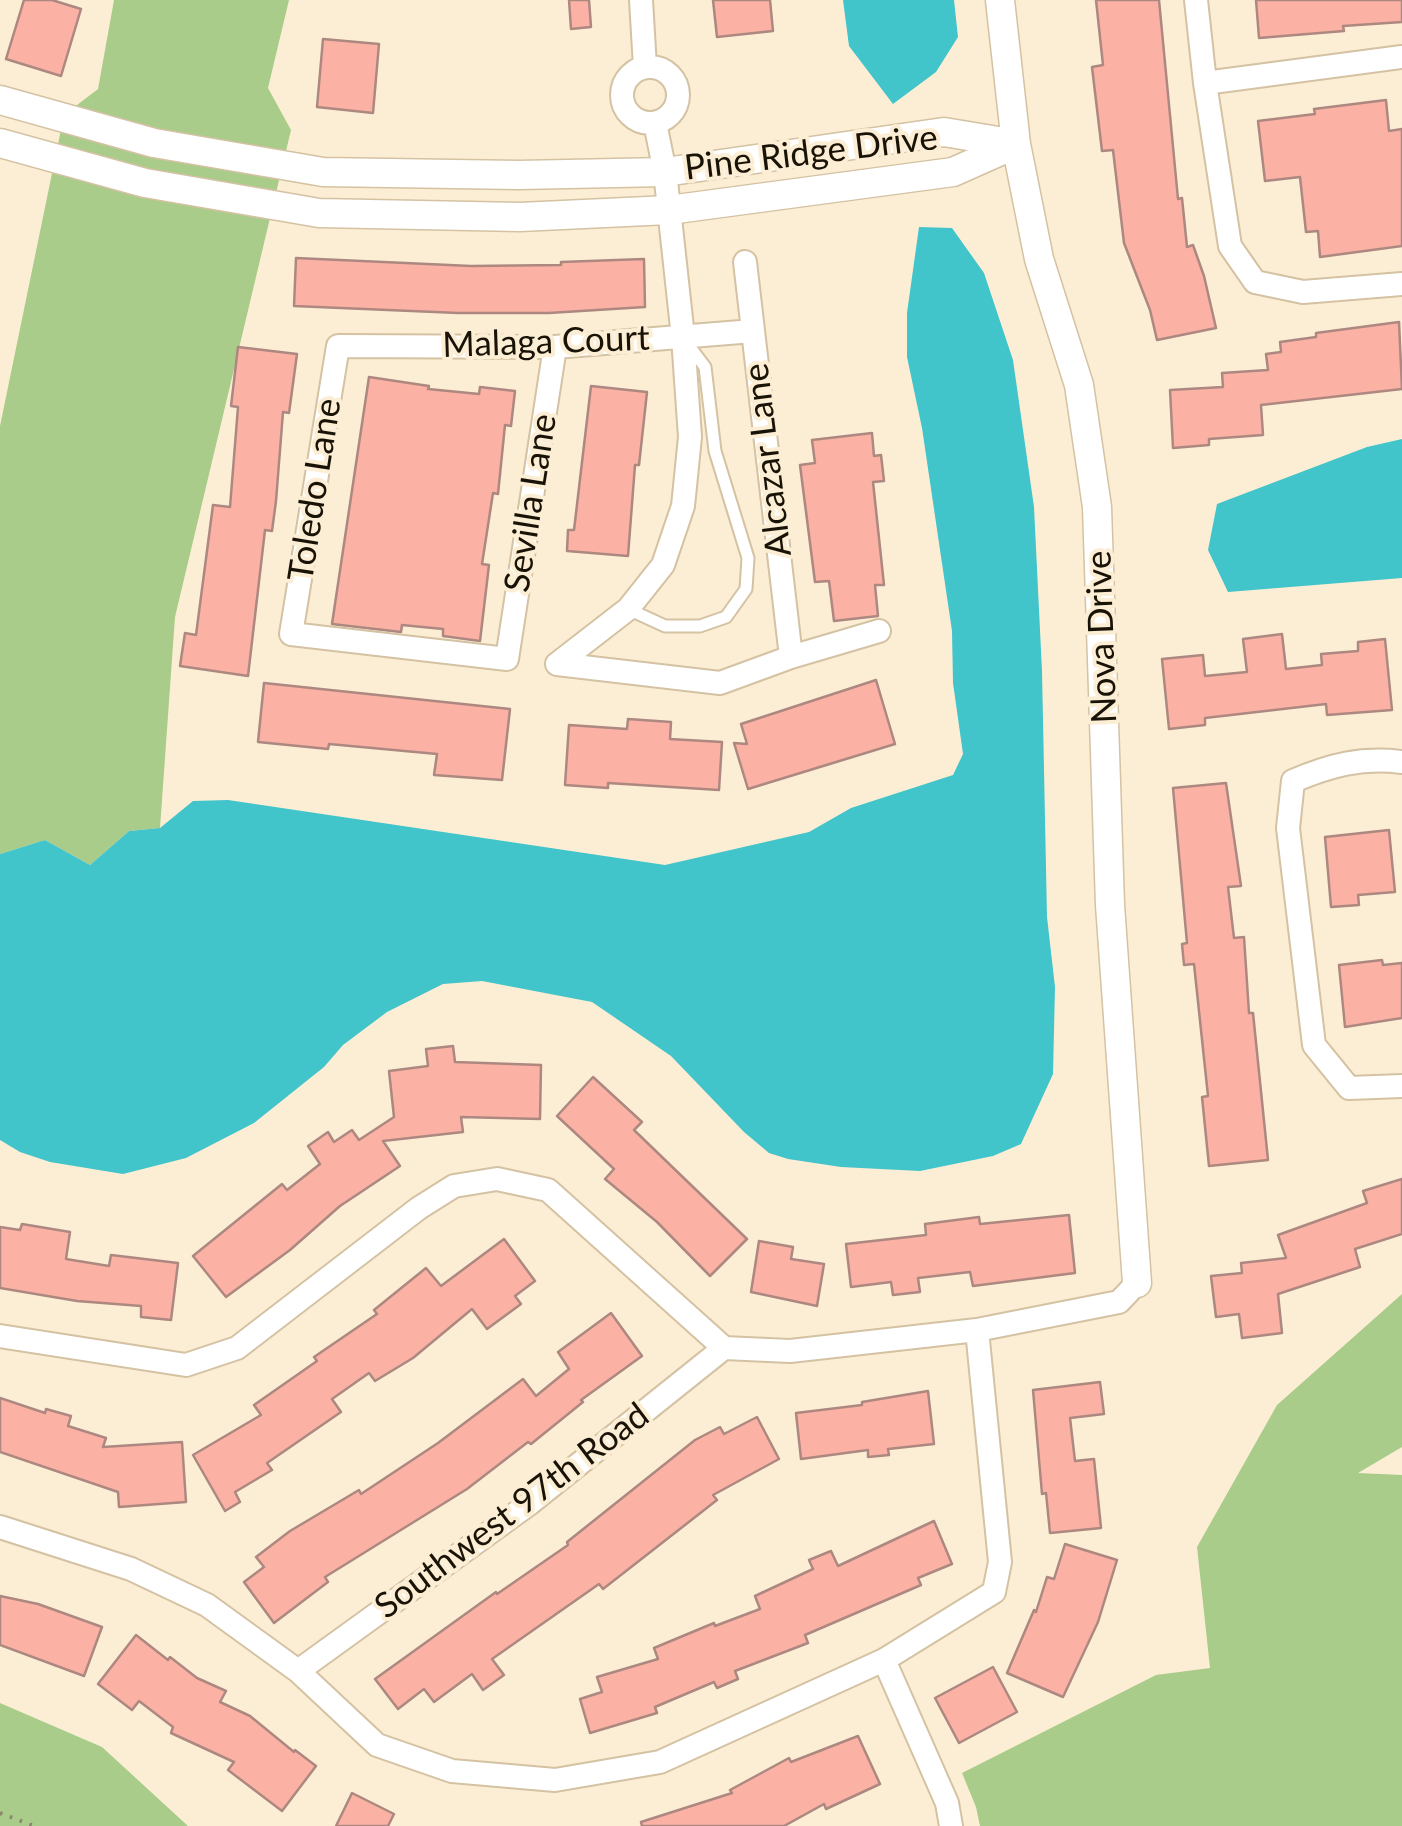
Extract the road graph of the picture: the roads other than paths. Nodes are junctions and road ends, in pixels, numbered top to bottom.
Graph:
1 (640, 0) edge
2 (1000, 0) edge
3 (1196, 0) edge
4 (1402, 57) edge
5 (645, 67) junction
6 (1205, 83) junction
7 (0, 100) edge
8 (655, 122) junction
9 (0, 143) edge
10 (1016, 144) junction
11 (665, 172) junction
12 (669, 210) junction
13 (745, 262) dead end
14 (1402, 284) edge
15 (753, 331) junction
16 (683, 337) junction
17 (338, 346) joint
18 (555, 347) junction
19 (628, 609) junction
20 (879, 631) dead end
21 (791, 657) junction
22 (508, 660) joint
23 (1402, 762) edge
24 (1402, 1086) edge
25 (1137, 1283) joint
26 (978, 1330) junction
27 (0, 1336) edge
28 (724, 1348) junction
29 (0, 1526) edge
30 (884, 1660) junction
31 (298, 1671) junction
32 (952, 1826) edge

1 - 5 street
2 - 10 street, Nova Drive
3 - 6 street
4 - 6 street
5 - 8 street
5 - 8 street
6 - 14 street
7 - 11 street, Pine Ridge Drive
8 - 11 street
9 - 12 street, Pine Ridge Drive
10 - 11 street, Pine Ridge Drive
10 - 12 street, Pine Ridge Drive
10 - 25 street, Nova Drive
11 - 12 street
12 - 16 street
13 - 15 street, Alcazar Lane
15 - 16 street, Malaga Court
15 - 21 street, Alcazar Lane
16 - 18 street, Malaga Court
16 - 19 street
16 - 19 lane
17 - 18 street, Malaga Court
17 - 22 street, Toledo Lane
18 - 22 street, Sevilla Lane
19 - 21 street
20 - 21 street
23 - 24 street
25 - 26 street
26 - 28 street
26 - 30 street
27 - 28 street
28 - 31 street, Southwest 97th Road
29 - 31 street
30 - 31 street
30 - 32 street

